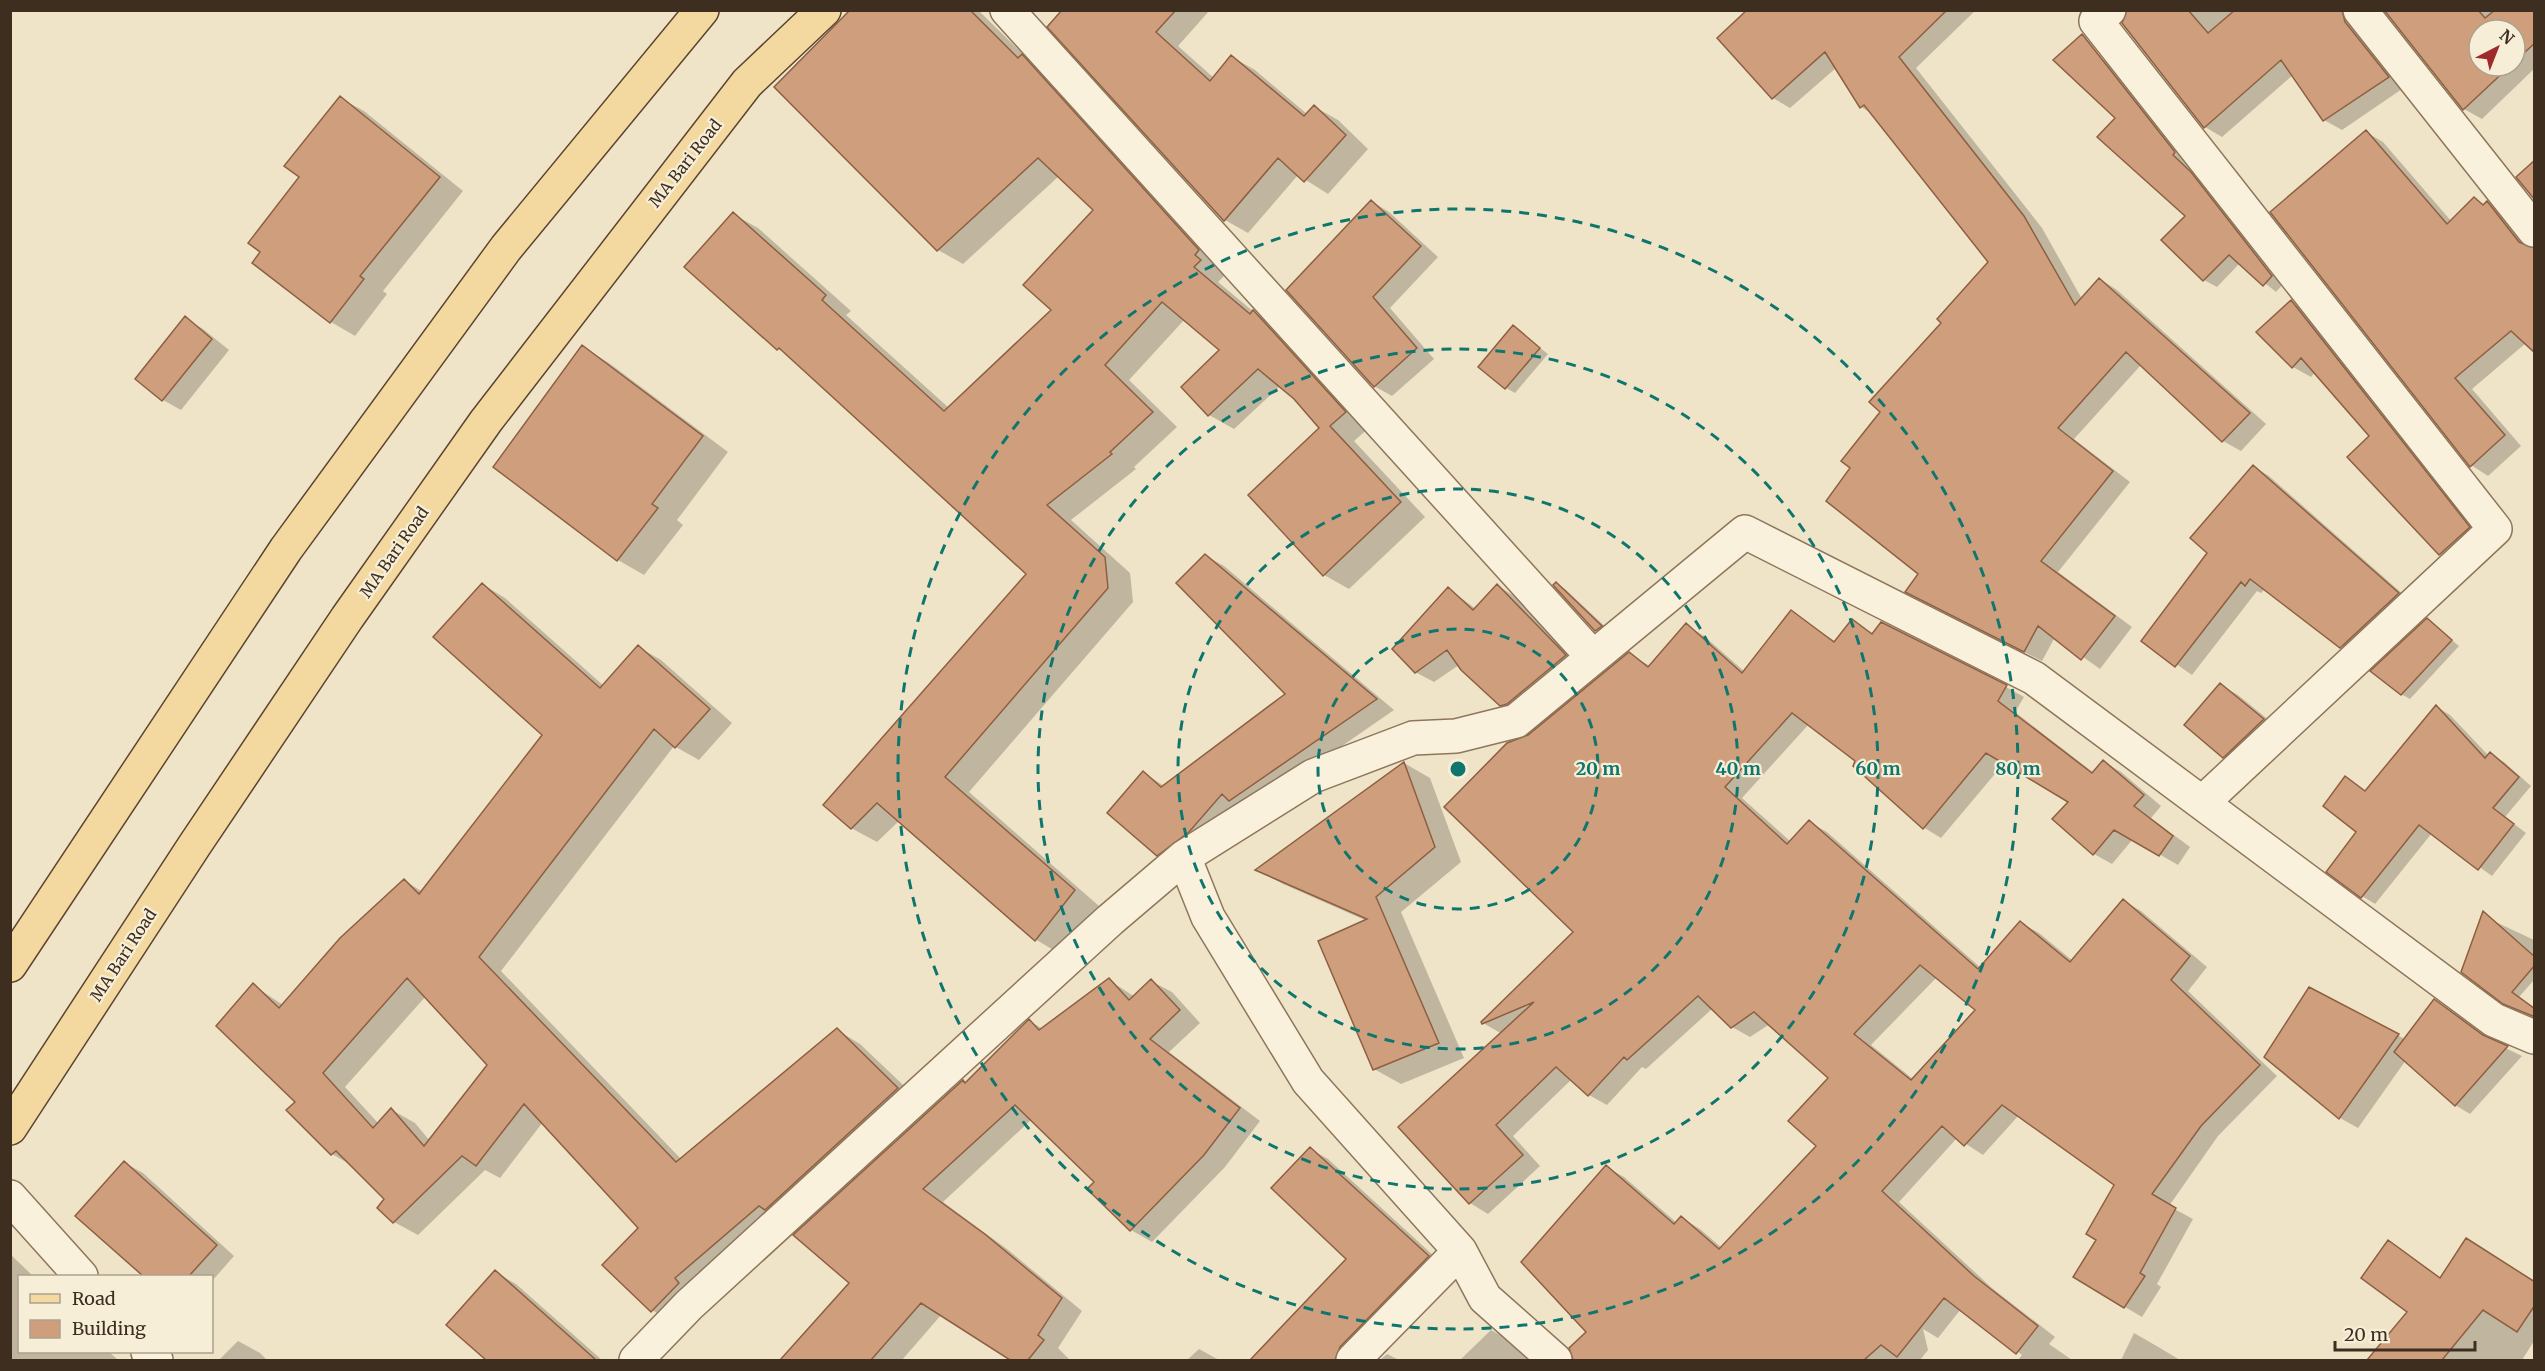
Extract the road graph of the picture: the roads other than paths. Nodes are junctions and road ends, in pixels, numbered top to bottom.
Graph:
1 (702, 10) edge
2 (824, 10) edge
3 (1007, 10) edge
4 (2109, 10) edge
5 (2360, 10) edge
6 (2535, 230) edge
7 (1593, 657) junction
8 (2202, 803) junction
9 (1184, 857) junction
10 (10, 965) edge
11 (2535, 1037) edge
12 (10, 1128) edge
13 (10, 1197) edge
14 (1460, 1251) junction
15 (80, 1275) edge
16 (636, 1360) edge
17 (1353, 1360) edge
18 (1555, 1360) edge

1 - 10 main road
2 - 12 main road, MA Bari Road
3 - 7 street
4 - 8 street
5 - 6 street
7 - 8 street
7 - 9 street
8 - 11 street
9 - 14 street
9 - 16 street
13 - 15 street
14 - 17 street
14 - 18 street

